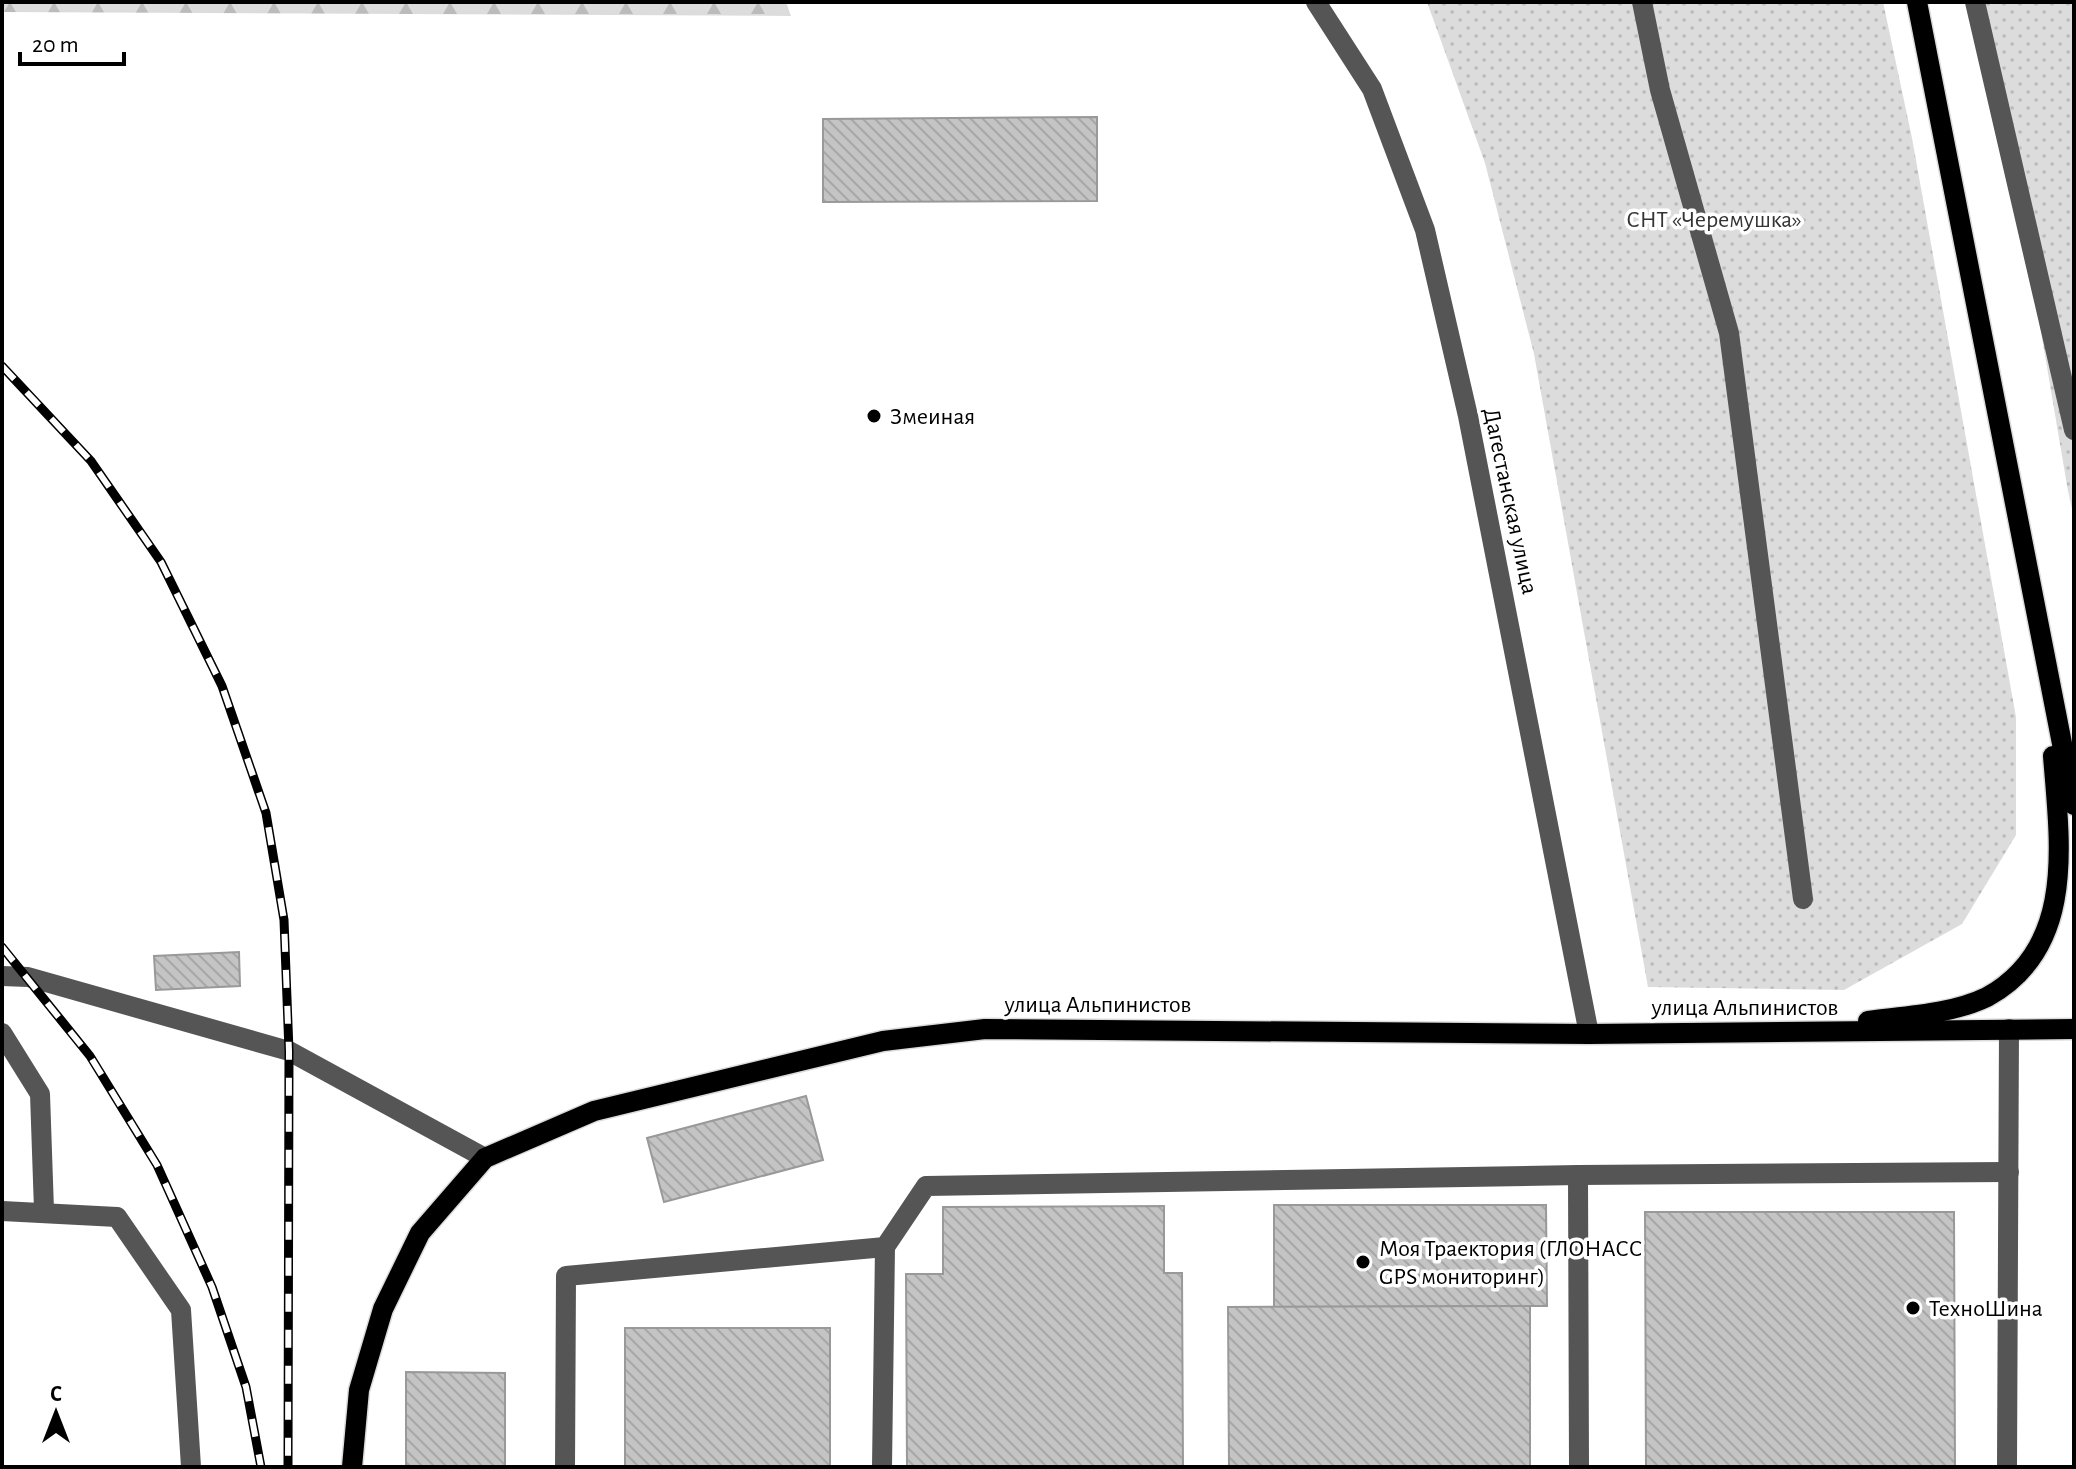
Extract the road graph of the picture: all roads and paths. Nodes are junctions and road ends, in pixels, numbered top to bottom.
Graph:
1 (1316, 2) edge
2 (1642, 2) edge
3 (1917, 2) edge
4 (1975, 2) edge
5 (2074, 430) edge
6 (2046, 665) junction
7 (2073, 798) edge
8 (1803, 899) dead end
9 (2, 976) edge
10 (2009, 1029) junction
11 (2074, 1029) edge
12 (2, 1033) edge
13 (1589, 1034) junction
14 (1777, 1034) junction
15 (485, 1158) junction
16 (2009, 1172) junction
17 (1578, 1175) junction
18 (44, 1210) junction
19 (2, 1211) edge
20 (885, 1247) junction
21 (191, 1467) edge
22 (352, 1467) edge
23 (565, 1467) edge
24 (882, 1467) edge
25 (1579, 1467) edge
26 (2007, 1467) edge

1 - 13 street, Дагестанская улица
2 - 8 street
3 - 6 main road
4 - 5 street
6 - 7 main road
6 - 14 main road
9 - 15 street
10 - 11 main road, улица Альпинистов
10 - 14 main road, улица Альпинистов
10 - 16 street
12 - 18 street
13 - 14 main road, улица Альпинистов
13 - 15 main road, улица Альпинистов
15 - 22 main road, улица Альпинистов
16 - 17 street
16 - 26 street
17 - 20 street
17 - 25 street
18 - 19 street
18 - 21 street
20 - 23 street
20 - 24 street

